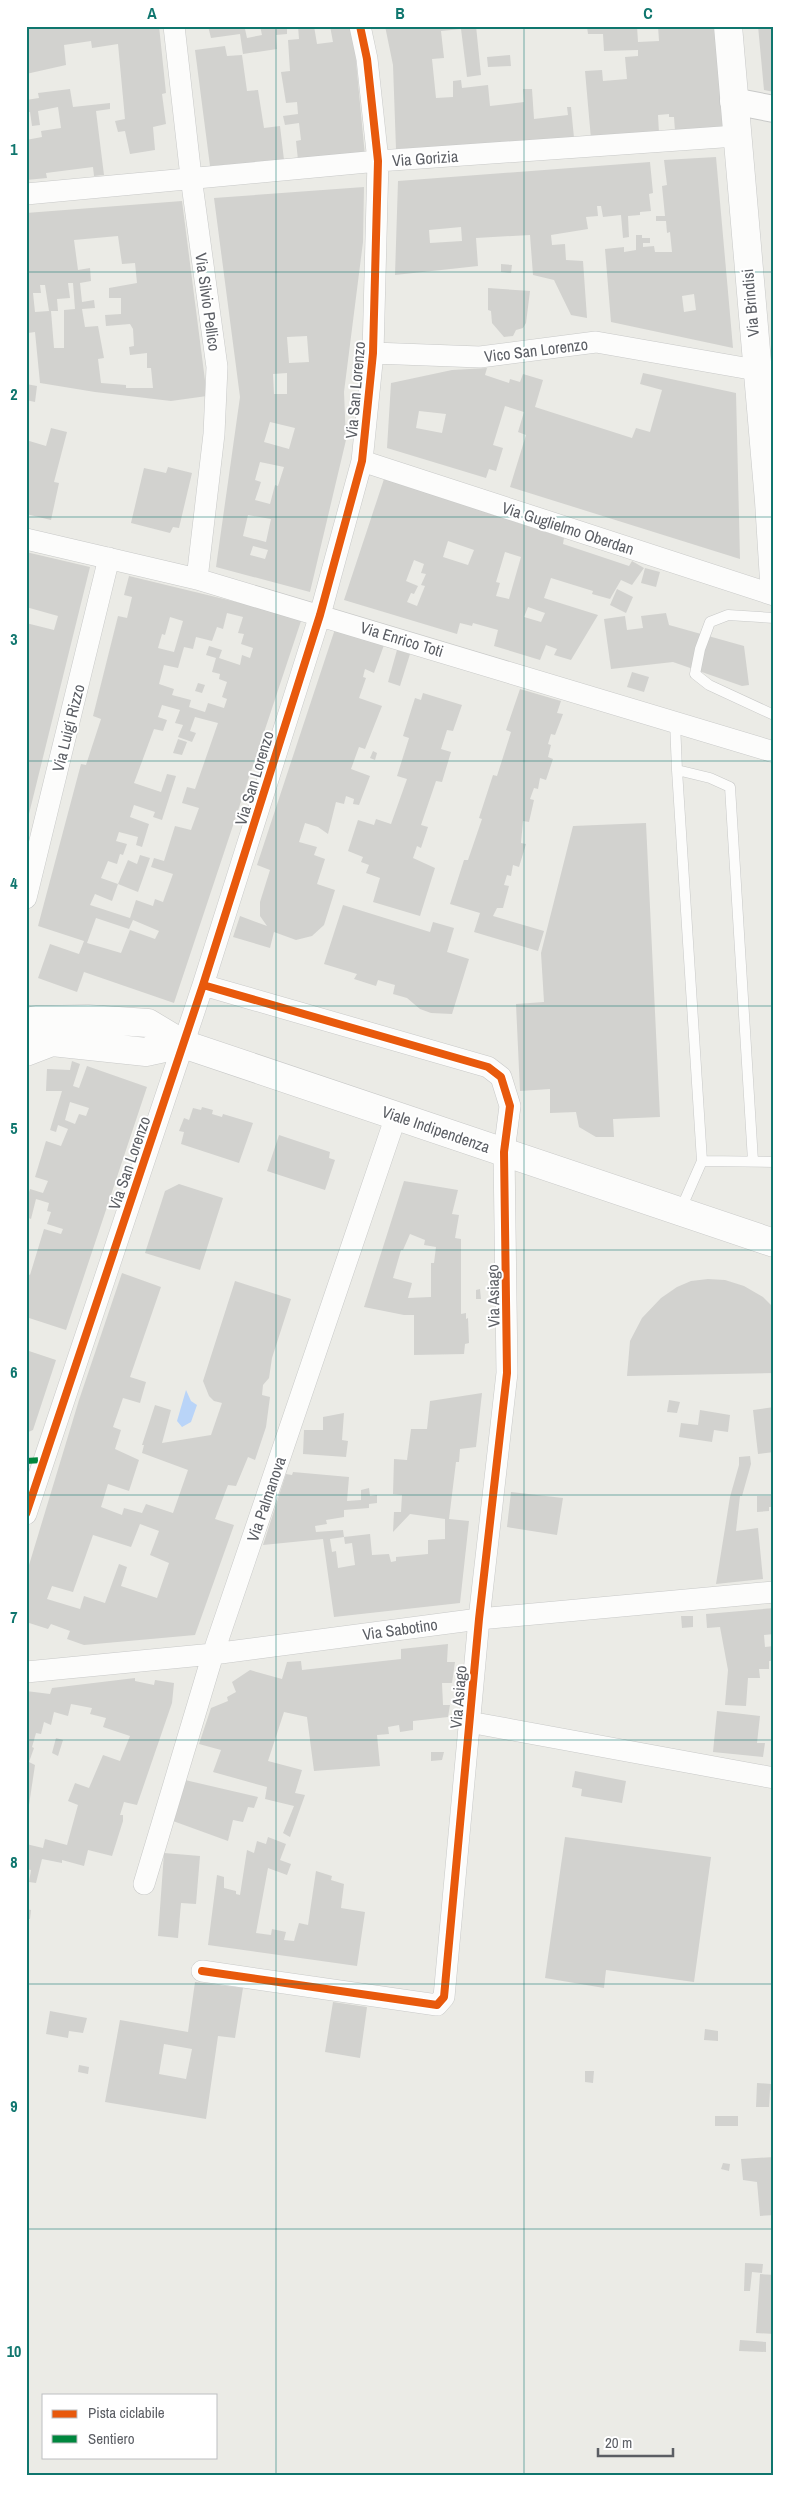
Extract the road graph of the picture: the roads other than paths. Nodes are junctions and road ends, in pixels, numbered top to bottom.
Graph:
1 (174, 26) edge
2 (360, 26) edge
3 (728, 26) edge
4 (733, 101) junction
5 (774, 109) edge
6 (736, 136) junction
7 (378, 161) junction
8 (191, 177) junction
9 (26, 194) edge
10 (373, 353) junction
11 (756, 370) junction
12 (362, 461) junction
13 (771, 502) edge
14 (26, 539) edge
15 (110, 558) junction
16 (197, 579) junction
17 (774, 580) edge
18 (774, 595) edge
19 (320, 614) junction
20 (774, 618) edge
21 (774, 715) edge
22 (676, 722) junction
23 (774, 752) edge
24 (678, 770) junction
25 (26, 898) edge
26 (203, 986) junction
27 (26, 1023) edge
28 (183, 1044) junction
29 (26, 1052) edge
30 (396, 1116) junction
31 (504, 1152) junction
32 (702, 1161) junction
33 (753, 1161) junction
34 (774, 1162) edge
35 (680, 1211) junction
36 (774, 1243) edge
37 (26, 1514) edge
38 (774, 1592) edge
39 (479, 1619) junction
40 (213, 1654) junction
41 (26, 1672) edge
42 (469, 1722) junction
43 (774, 1778) edge
44 (144, 1884) dead end
45 (202, 1971) dead end

1 - 8 street, Via Silvio Pellico
2 - 7 street, Via San Lorenzo
3 - 4 main road, Via Brindisi
4 - 5 street
4 - 6 main road, Via Brindisi
6 - 7 street, Via Gorizia
6 - 11 main road, Via Brindisi
7 - 8 street, Via Gorizia
7 - 10 street, Via San Lorenzo
8 - 9 street, Via Gorizia
8 - 16 street, Via Silvio Pellico
10 - 11 street, Vico San Lorenzo
10 - 12 street, Via San Lorenzo
11 - 13 main road, Via Brindisi
12 - 18 street, Via Guglielmo Oberdan
12 - 19 street, Via San Lorenzo
13 - 17 main road, Via Brindisi
14 - 15 street, Via Enrico Toti
15 - 16 street, Via Enrico Toti
15 - 25 street, Via Luigi Rizzo
16 - 19 street, Via Enrico Toti
19 - 22 street, Via Enrico Toti
19 - 26 street, Via San Lorenzo
20 - 21 lane
22 - 23 street, Via Enrico Toti
22 - 24 lane
24 - 32 lane
24 - 33 lane
26 - 28 street, Via San Lorenzo
26 - 31 street, Via Asiago
27 - 28 main road, Viale Indipendenza
28 - 29 main road
28 - 30 main road, Viale Indipendenza
28 - 37 street, Via San Lorenzo
30 - 31 main road, Viale Indipendenza
30 - 40 street, Via Palmanova
31 - 35 main road, Viale Indipendenza
31 - 39 street, Via Asiago
32 - 33 lane
32 - 35 lane
33 - 34 lane
35 - 36 main road, Viale Indipendenza
38 - 39 street, Via Sabotino
39 - 40 street, Via Sabotino
39 - 42 street, Via Asiago
40 - 41 street, Via Sabotino
40 - 44 street, Via Palmanova
42 - 43 street
42 - 45 street, Via Asiago

